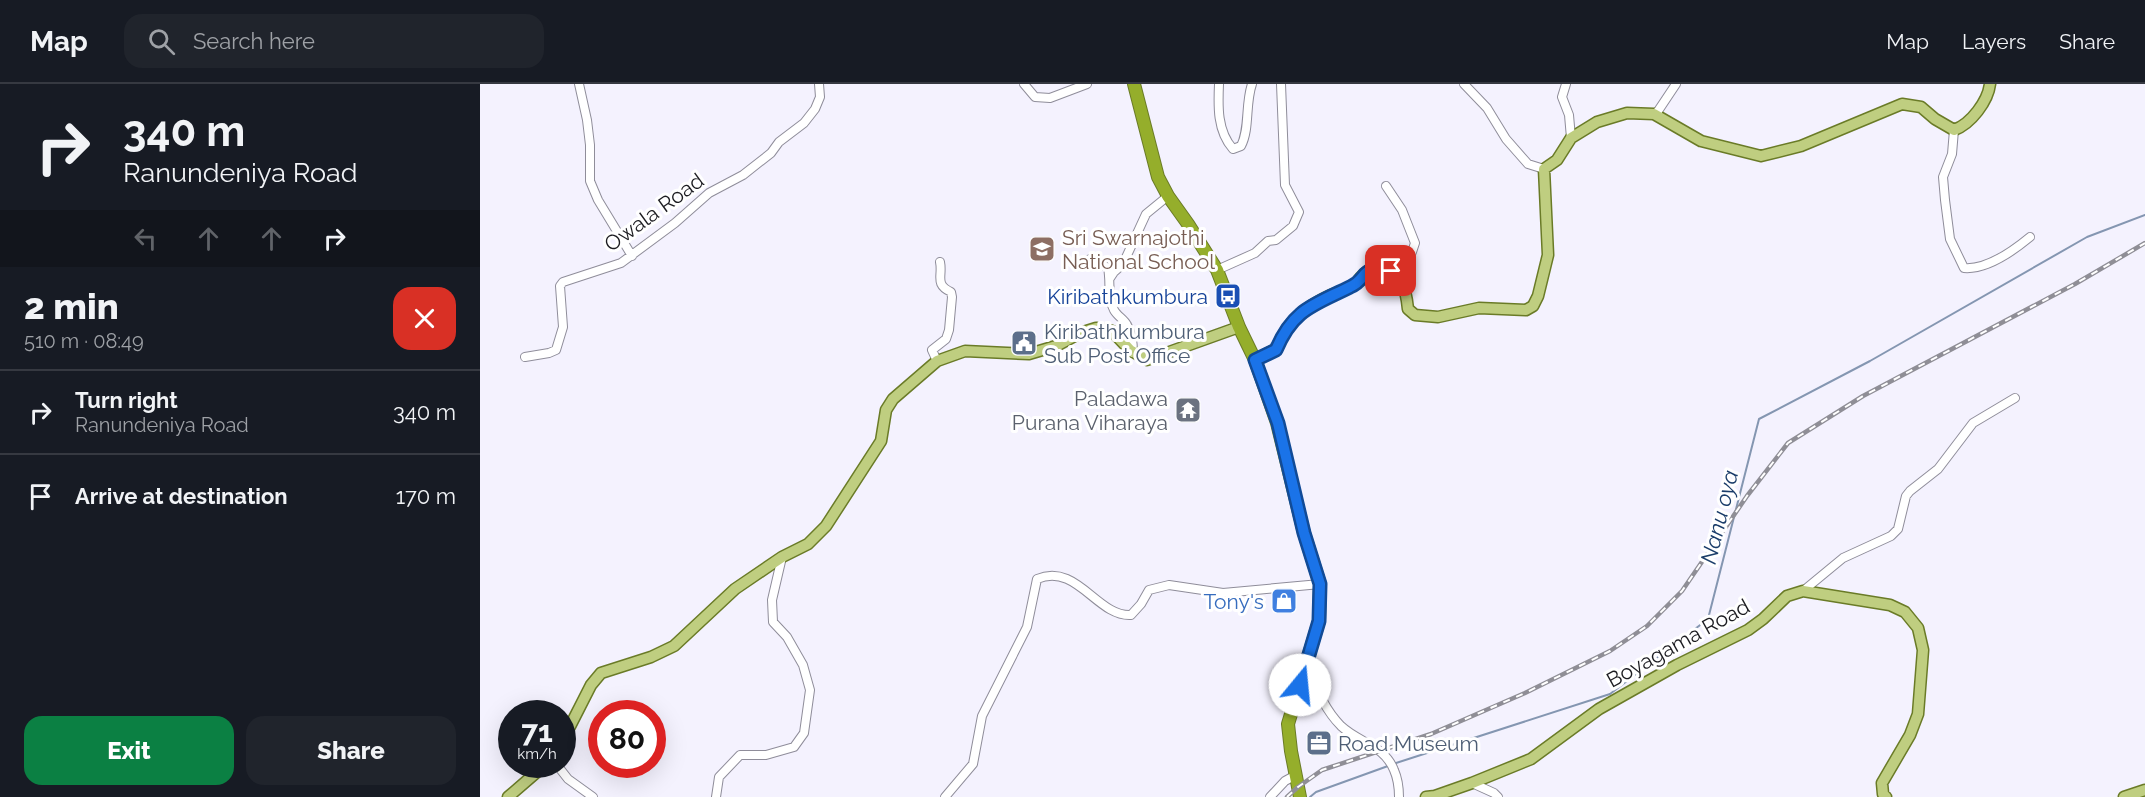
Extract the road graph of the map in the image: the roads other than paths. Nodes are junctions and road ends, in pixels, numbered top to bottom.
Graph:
1 (579, 84) edge
2 (819, 84) edge
3 (1024, 84) edge
4 (1087, 84) edge
5 (1134, 84) edge
6 (1219, 84) edge
7 (1252, 84) edge
8 (1281, 84) edge
9 (1464, 84) edge
10 (1566, 84) edge
11 (1676, 84) edge
12 (1990, 84) edge
13 (1654, 114) junction
14 (1954, 129) junction
15 (1571, 138) junction
16 (1544, 169) junction
17 (1386, 186) dead end
18 (1168, 196) junction
19 (2030, 237) dead end
20 (632, 256) junction
21 (1090, 259) dead end
22 (940, 262) dead end
23 (1217, 270) junction
24 (1391, 271) junction
25 (1112, 275) junction
26 (1239, 327) junction
27 (1129, 349) junction
28 (525, 357) dead end
29 (1255, 360) junction
30 (937, 361) junction
31 (2015, 398) dead end
32 (782, 557) junction
33 (1320, 584) junction
34 (1803, 591) junction
35 (1307, 666) junction
36 (576, 714) edge
37 (1296, 775) junction
38 (530, 778) edge
39 (568, 778) edge
40 (1472, 783) junction
41 (2145, 790) edge
42 (508, 797) edge
43 (593, 797) edge
44 (716, 797) edge
45 (945, 797) edge
46 (1270, 797) edge
47 (1300, 797) edge
48 (1399, 797) edge
49 (1426, 797) edge
50 (1498, 797) edge
51 (1886, 797) edge
52 (2124, 797) edge

1 - 20 street
2 - 20 street, Owala Road
3 - 4 street
5 - 18 highway
6 - 7 street
8 - 23 street
9 - 16 street
10 - 15 street
11 - 13 street
12 - 14 main road
13 - 14 main road
13 - 15 main road
14 - 19 street
15 - 16 main road
16 - 24 main road
17 - 24 street
18 - 23 highway
18 - 25 street
20 - 28 street, Owala Road
21 - 25 street
22 - 30 street
23 - 26 highway
24 - 29 main road
25 - 27 street
26 - 27 main road
26 - 29 highway
27 - 30 main road
29 - 33 highway
30 - 32 main road
31 - 34 street
32 - 36 main road
32 - 44 street
33 - 35 highway
33 - 45 street
34 - 40 main road, Boyagama Road
34 - 51 main road
35 - 37 highway
35 - 48 street
37 - 46 street
37 - 47 highway
38 - 42 main road
39 - 43 street
40 - 49 main road, Boyagama Road
40 - 50 street
41 - 52 main road

